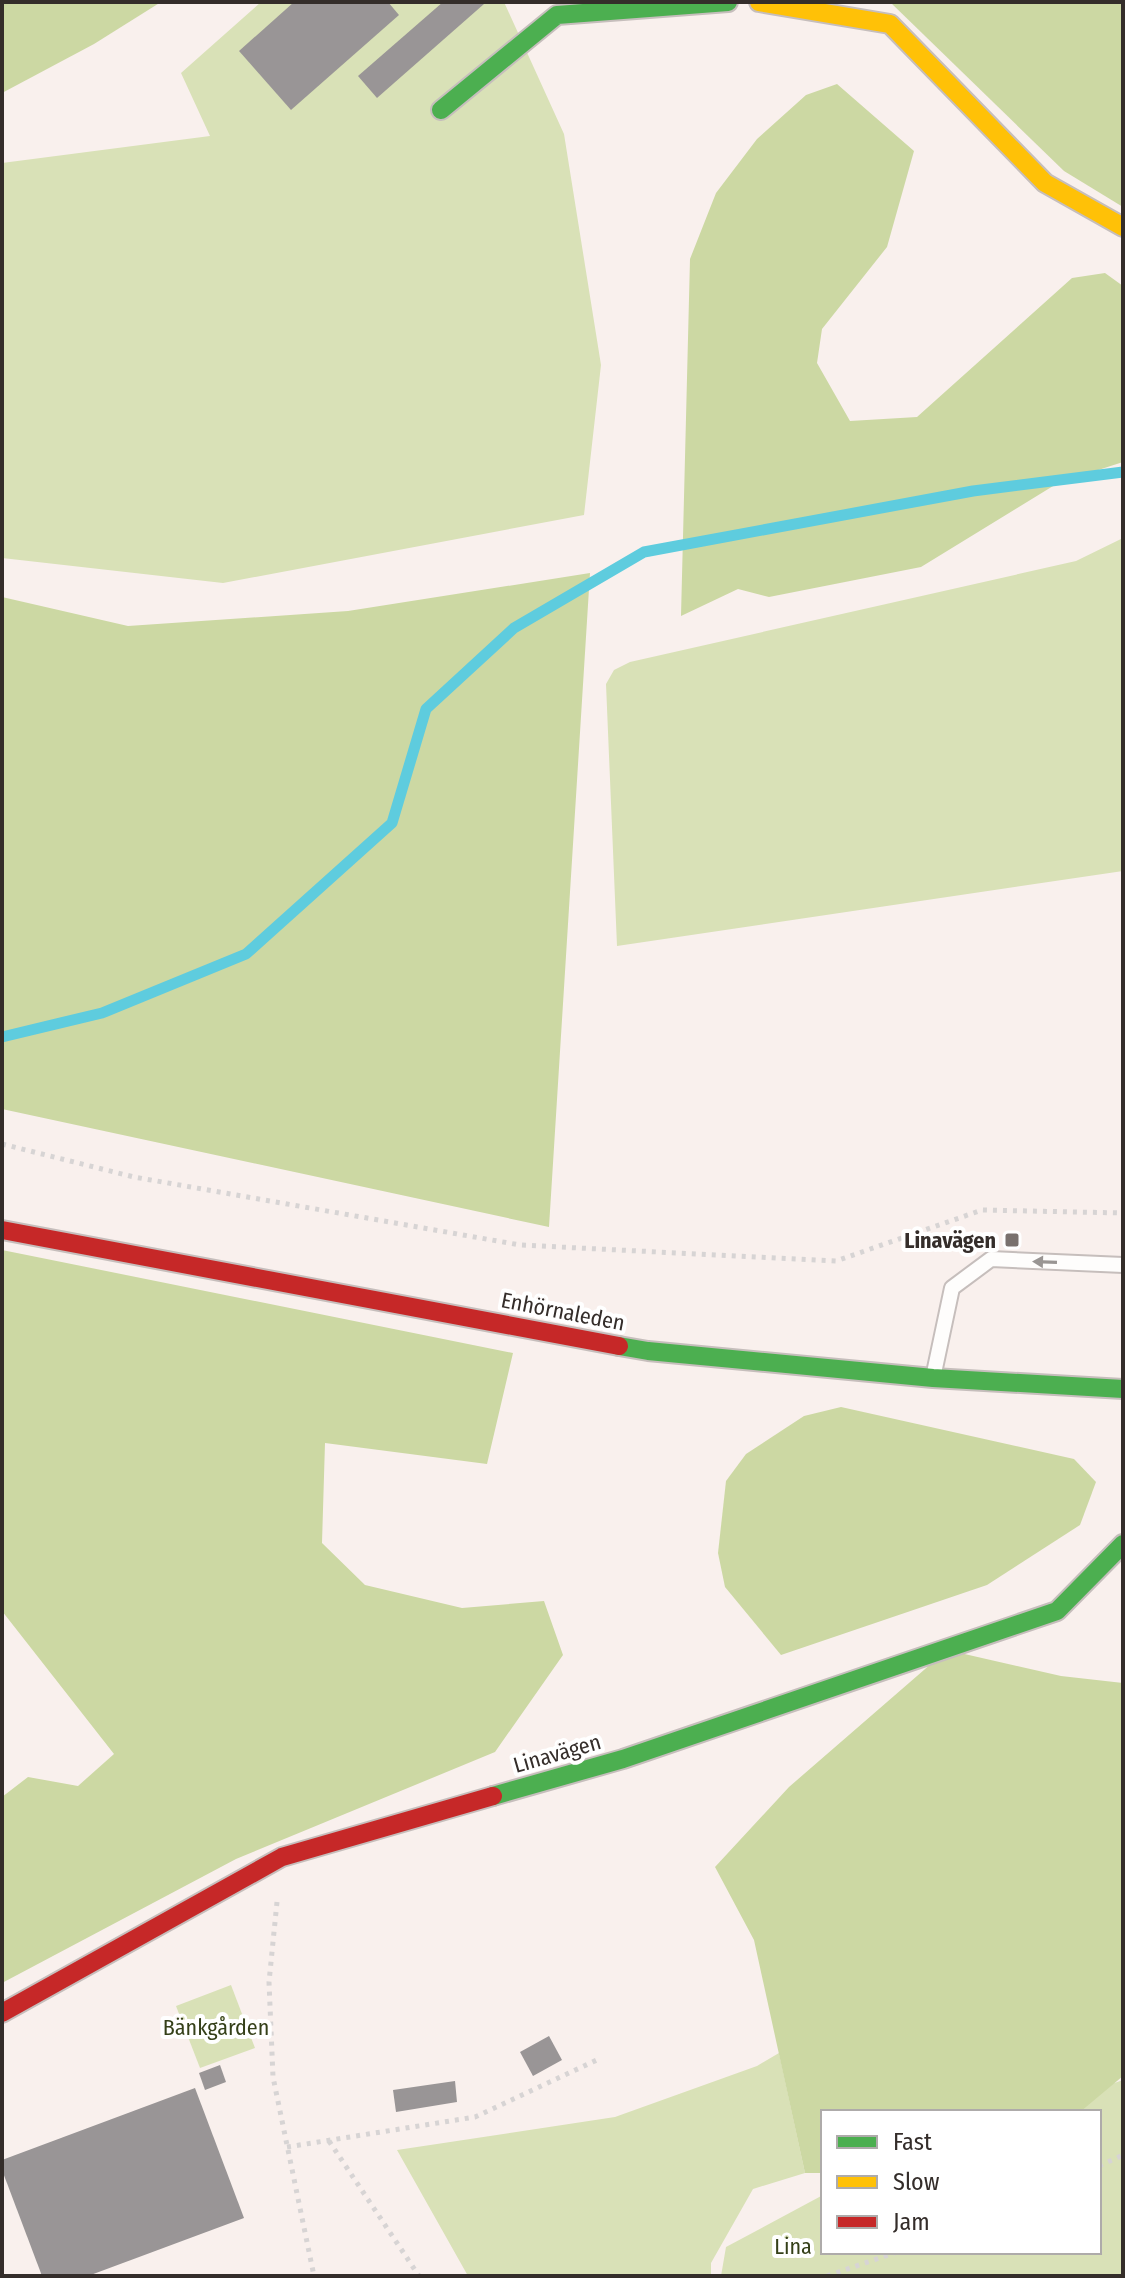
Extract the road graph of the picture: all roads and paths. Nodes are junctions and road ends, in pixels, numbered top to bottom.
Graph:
1 (728, 2) edge
2 (759, 2) edge
3 (441, 110) dead end
4 (1123, 227) edge
5 (2, 1144) edge
6 (1123, 1213) edge
7 (2, 1230) edge
8 (1123, 1265) edge
9 (933, 1378) junction
10 (1123, 1389) edge
11 (1123, 1544) edge
12 (282, 1857) junction
13 (2, 2013) edge
14 (599, 2059) dead end
15 (329, 2141) junction
16 (287, 2147) junction
17 (1123, 2155) edge
18 (1101, 2165) edge
19 (891, 2254) edge
20 (314, 2276) edge
21 (419, 2276) edge
22 (827, 2276) edge

1 - 3 street
2 - 4 street
5 - 6 path
7 - 9 street, Enhörnaleden
8 -> 9 lane
9 - 10 street, Enhörnaleden
11 - 12 street, Linavägen
12 - 13 street, Linavägen
12 - 16 path
14 - 15 path
15 - 16 path
15 - 21 path
16 - 20 path
17 - 18 path
19 - 22 path

